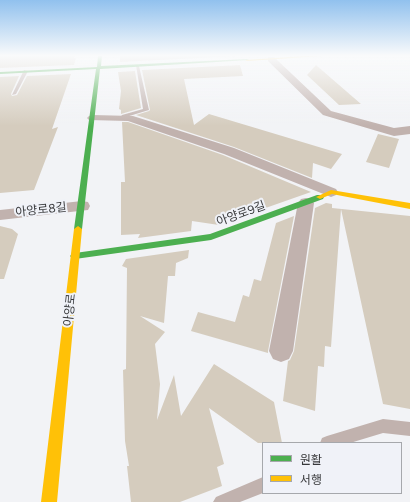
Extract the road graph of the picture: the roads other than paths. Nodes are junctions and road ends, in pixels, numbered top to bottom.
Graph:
1 (22, 79) edge
2 (98, 79) edge
3 (140, 79) edge
4 (292, 79) edge
5 (14, 94) dead end
6 (93, 118) junction
7 (123, 118) junction
8 (410, 130) edge
9 (331, 192) junction
10 (306, 203) junction
11 (82, 206) junction
12 (410, 206) edge
13 (0, 215) edge
14 (76, 256) junction
15 (281, 351) dead end
16 (410, 430) edge
17 (330, 442) edge
18 (262, 485) edge
19 (49, 502) edge
20 (221, 502) edge

1 - 5 lane
2 - 6 street, 아양로
3 - 7 lane
4 - 8 street
6 - 7 street
6 - 11 street, 아양로
7 - 9 street
9 - 10 street, 아양로9길
9 - 12 street
10 - 14 street, 아양로9길
10 - 15 street
11 - 13 street, 아양로8길
11 - 14 street, 아양로
14 - 19 street, 아양로
16 - 17 lane
18 - 20 lane

